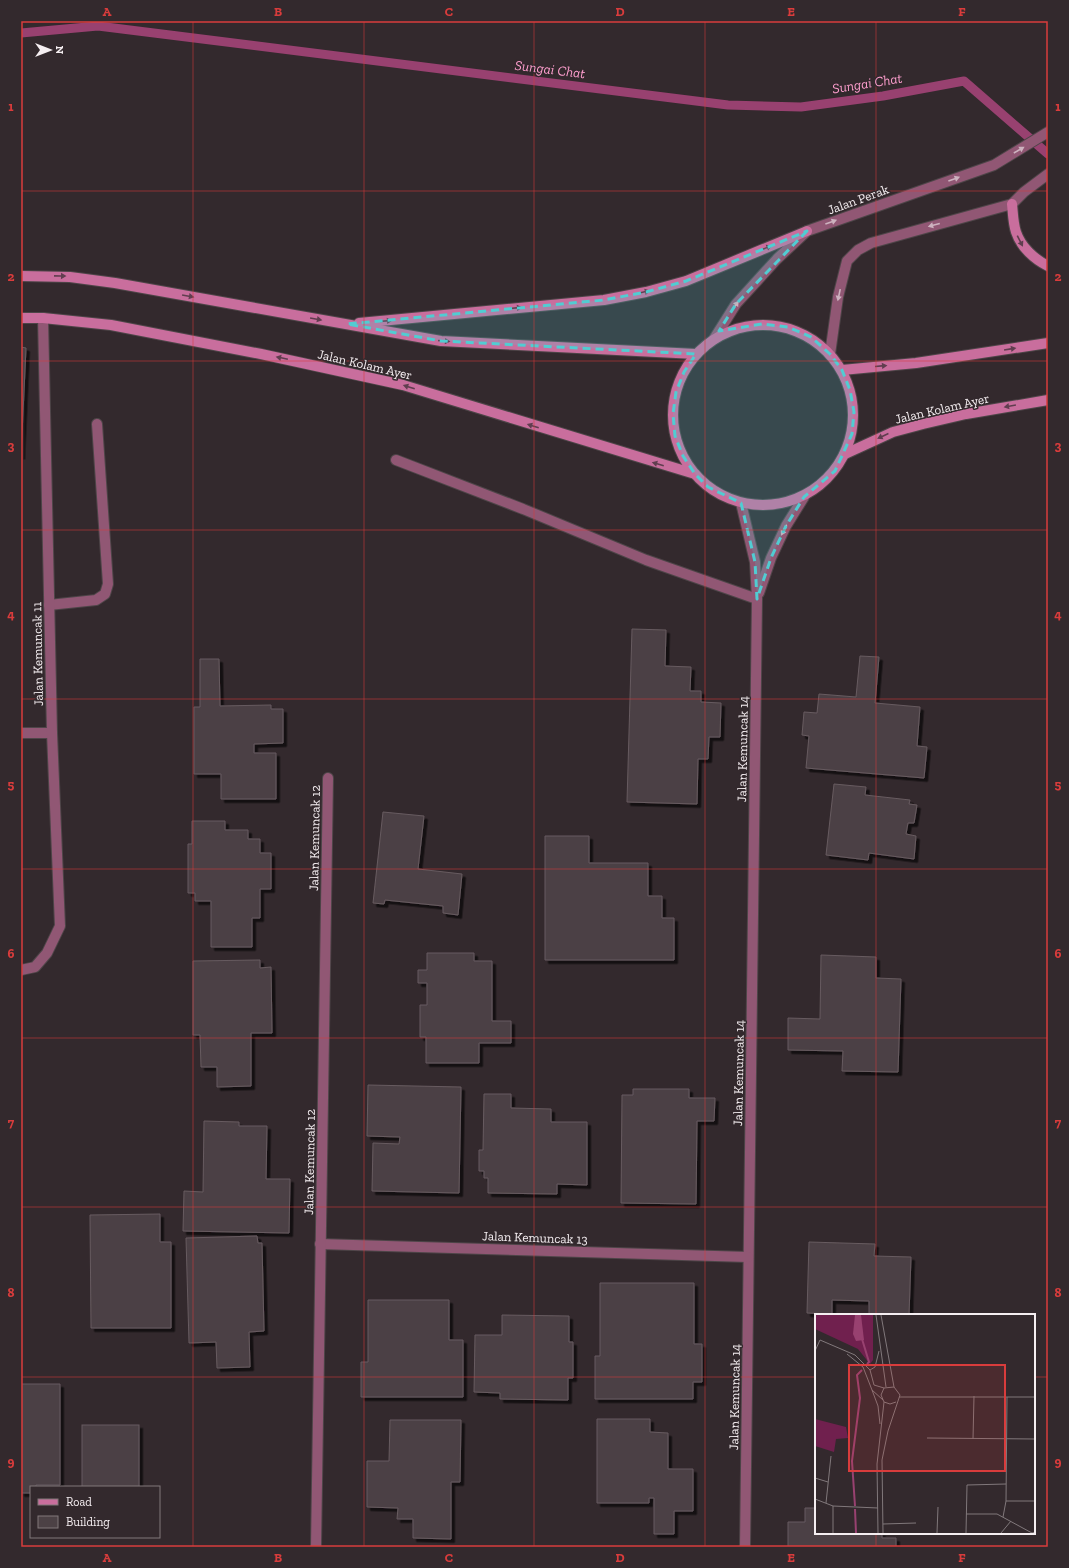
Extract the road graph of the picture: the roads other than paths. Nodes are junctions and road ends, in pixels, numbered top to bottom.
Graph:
1 (1047, 134) edge
2 (1048, 174) edge
3 (1012, 204) junction
4 (807, 231) junction
5 (1048, 266) edge
6 (21, 276) edge
7 (21, 318) edge
8 (43, 318) junction
9 (347, 324) junction
10 (714, 339) junction
11 (1048, 343) edge
12 (696, 354) junction
13 (830, 354) junction
14 (842, 370) junction
15 (1048, 400) edge
16 (97, 424) dead end
17 (845, 454) junction
18 (396, 460) dead end
19 (695, 474) junction
20 (804, 497) junction
21 (741, 503) junction
22 (757, 599) junction
23 (49, 605) junction
24 (52, 732) junction
25 (21, 733) edge
26 (328, 778) dead end
27 (21, 970) edge
28 (320, 1244) junction
29 (748, 1256) junction
30 (316, 1547) edge
31 (744, 1547) edge

4 -> 1 street, Jalan Perak
2 - 3 street
3 -> 5 main road
3 -> 13 street
9 -> 4 main road
10 -> 4 street, Jalan Perak
6 -> 9 main road
7 - 8 main road, Jalan Kolam Ayer
19 -> 8 main road, Jalan Kolam Ayer
8 - 23 street, Jalan Kemuncak 11
9 -> 12 main road
10 - 12 main road
10 - 13 main road
14 -> 11 main road
12 - 19 main road
13 - 14 main road
14 - 17 main road
15 -> 17 main road, Jalan Kolam Ayer
16 - 23 street
17 - 20 main road
18 - 22 street
19 - 21 main road
20 - 21 main road
20 -> 22 street, Jalan Kemuncak 14
21 - 22 street, Jalan Kemuncak 14
22 - 29 street, Jalan Kemuncak 14
23 - 24 street, Jalan Kemuncak 11
24 - 25 street
24 - 27 street, Jalan Kemuncak 11
26 - 28 street, Jalan Kemuncak 12
28 - 29 street, Jalan Kemuncak 13
28 - 30 street, Jalan Kemuncak 12
29 - 31 street, Jalan Kemuncak 14

